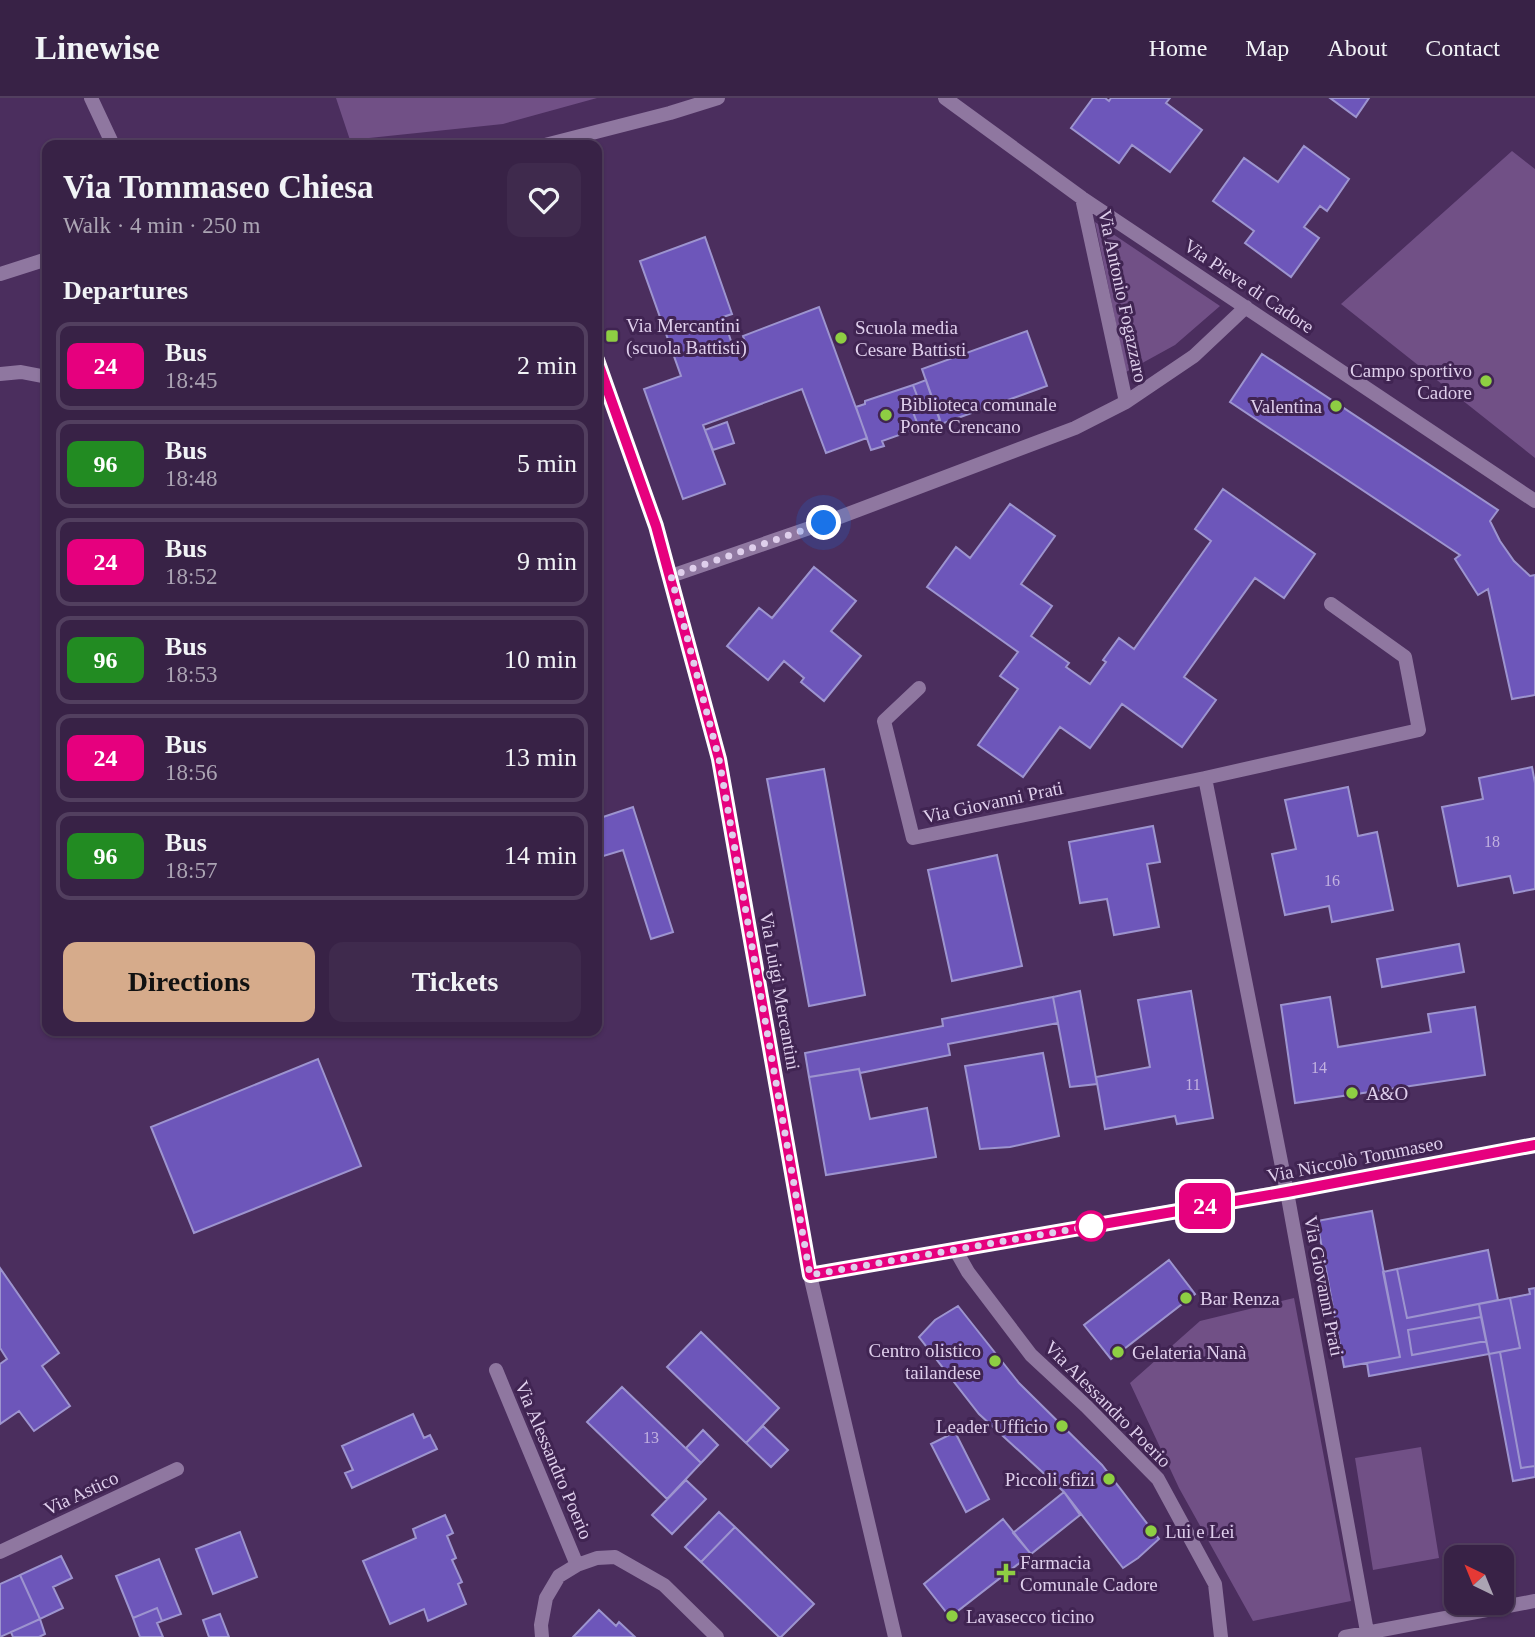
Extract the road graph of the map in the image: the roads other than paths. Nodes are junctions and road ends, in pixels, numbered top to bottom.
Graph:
1 (91, 98) edge
2 (718, 98) edge
3 (945, 98) edge
4 (111, 140) edge
5 (565, 140) edge
6 (1082, 198) junction
7 (42, 261) edge
8 (0, 274) edge
9 (1246, 307) junction
10 (0, 374) edge
11 (602, 374) edge
12 (42, 376) edge
13 (1126, 402) junction
14 (1535, 501) edge
15 (671, 576) junction
16 (1331, 604) dead end
17 (919, 688) dead end
18 (1205, 778) junction
19 (1535, 1145) edge
20 (1287, 1192) junction
21 (956, 1249) junction
22 (810, 1275) junction
23 (496, 1370) dead end
24 (177, 1469) dead end
25 (0, 1552) edge
26 (577, 1565) junction
27 (1535, 1601) edge
28 (1368, 1635) edge
29 (542, 1637) edge
30 (717, 1637) edge
31 (895, 1637) edge
32 (1221, 1637) edge
33 (1345, 1637) edge

1 - 4 street
2 - 5 street
3 - 6 street, Via Pieve di Cadore
6 - 9 street, Via Pieve di Cadore
6 - 13 street, Via Antonio Fogazzaro
7 - 8 street
9 - 13 street, Via Antonio Fogazzaro
9 - 14 street, Via Pieve di Cadore
10 - 12 street
11 - 15 street, Via Luigi Mercantini
13 - 15 street, Via Antonio Fogazzaro
15 - 22 street, Via Luigi Mercantini
16 - 18 street, Via Giovanni Prati
17 - 18 street, Via Giovanni Prati
18 - 20 street, Via Giovanni Prati
19 - 20 street, Via Niccolò Tommaseo
20 - 21 street, Via Niccolò Tommaseo
20 - 28 street, Via Giovanni Prati
21 - 22 street, Via Niccolò Tommaseo
21 - 32 street, Via Alessandro Poerio
22 - 31 street, Via Luigi Mercantini
23 - 26 street, Via Alessandro Poerio
24 - 25 street, Via Astico
26 - 29 street, Via Alessandro Poerio
26 - 30 street, Via Alessandro Poerio
27 - 28 street
28 - 33 street

